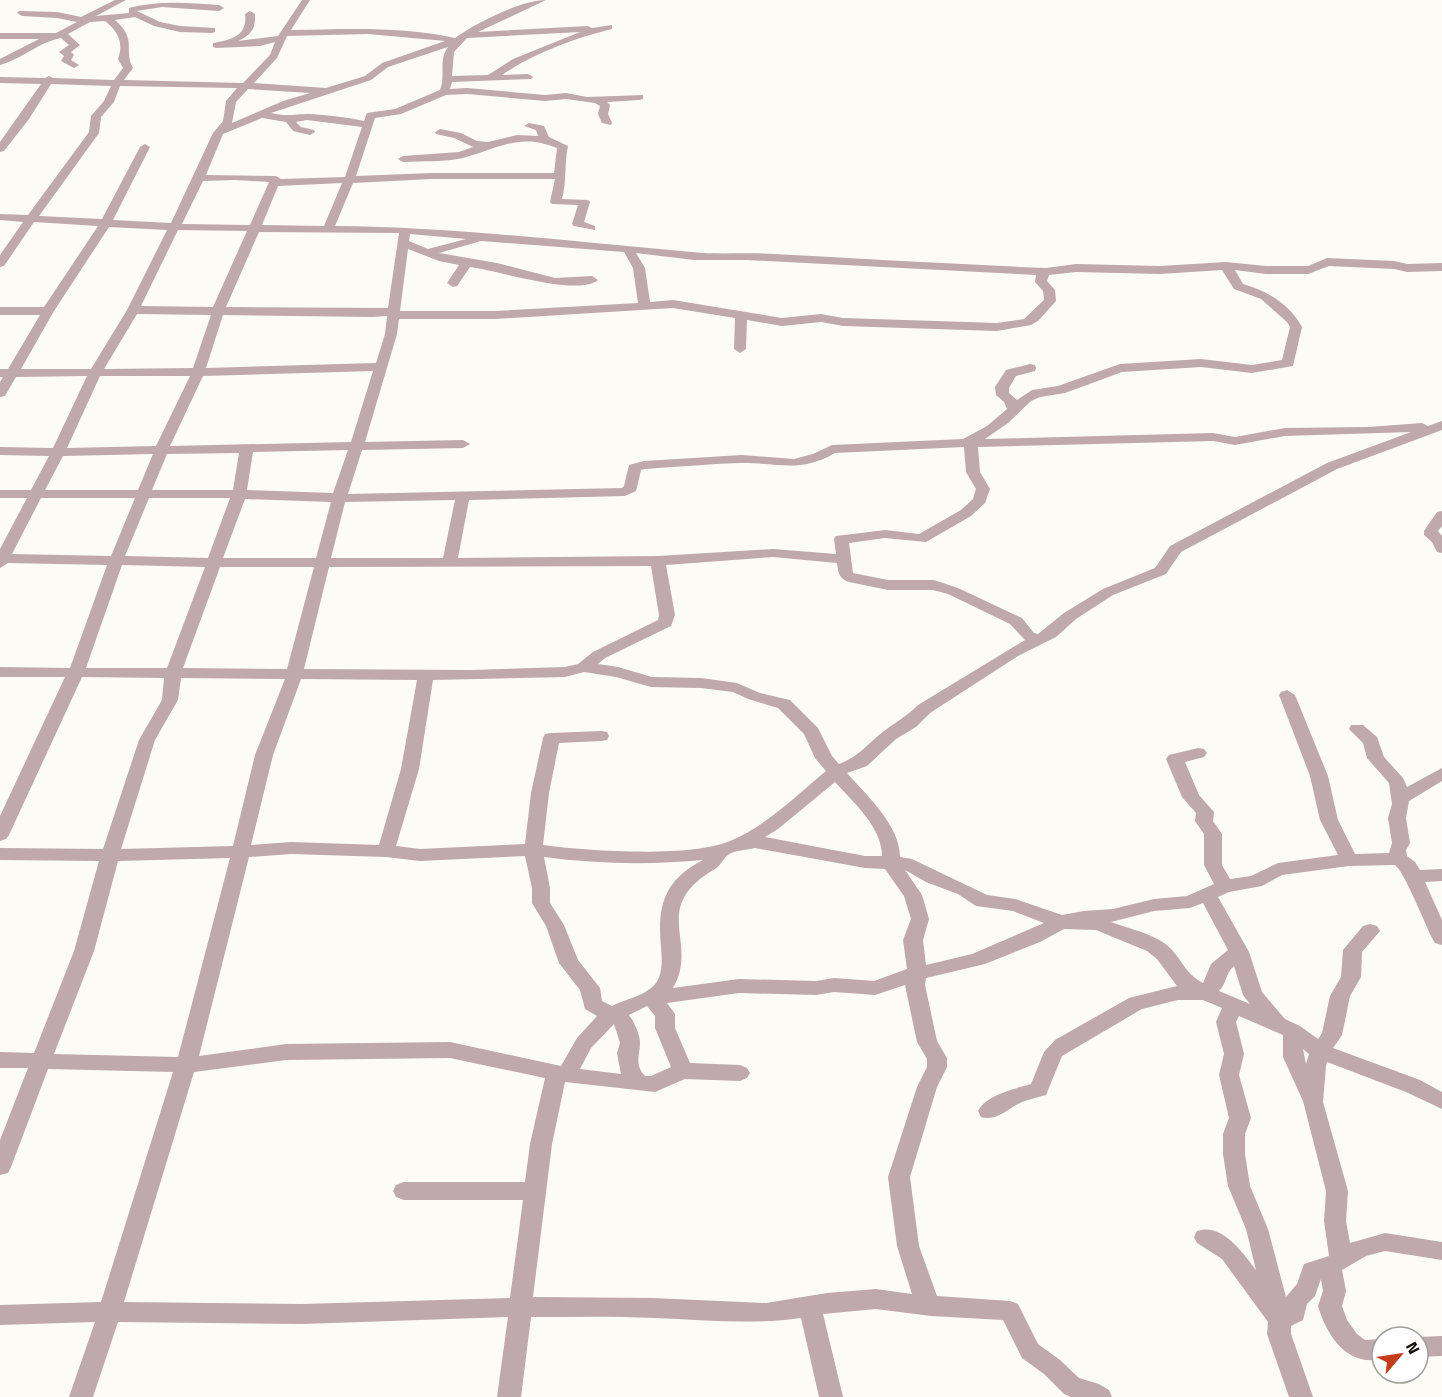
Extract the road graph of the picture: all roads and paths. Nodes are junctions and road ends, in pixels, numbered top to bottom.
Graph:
1 (306, 0) edge
2 (542, 0) edge
3 (119, 1) edge
4 (219, 8) dead end
5 (22, 13) dead end
6 (134, 13) junction
7 (250, 14) dead end
8 (108, 19) junction
9 (83, 21) junction
10 (212, 30) dead end
11 (59, 34) junction
12 (407, 35) junction
13 (0, 36) edge
14 (21, 38) junction
15 (279, 38) junction
16 (460, 39) junction
17 (376, 43) dead end
18 (0, 60) edge
19 (74, 65) dead end
20 (528, 77) dead end
21 (490, 78) junction
22 (49, 79) junction
23 (448, 79) junction
24 (0, 80) edge
25 (117, 82) junction
26 (243, 86) junction
27 (330, 91) junction
28 (444, 92) junction
29 (639, 97) dead end
30 (597, 99) junction
31 (258, 114) junction
32 (289, 120) junction
33 (607, 123) dead end
34 (367, 125) junction
35 (529, 126) dead end
36 (310, 132) dead end
37 (440, 132) dead end
38 (218, 133) junction
39 (545, 139) junction
40 (488, 145) junction
41 (145, 147) dead end
42 (0, 149) edge
43 (441, 158) junction
44 (404, 159) dead end
45 (561, 176) junction
46 (221, 177) junction
47 (200, 178) junction
48 (412, 178) junction
49 (349, 180) junction
50 (275, 183) junction
51 (193, 190) junction
52 (0, 217) edge
53 (31, 218) junction
54 (106, 222) junction
55 (173, 227) junction
56 (254, 228) junction
57 (591, 228) dead end
58 (328, 229) junction
59 (404, 236) junction
60 (486, 237) junction
61 (628, 249) junction
62 (428, 253) junction
63 (400, 262) junction
64 (0, 263) edge
65 (466, 264) junction
66 (1442, 267) edge
67 (1233, 269) junction
68 (1046, 272) junction
69 (592, 280) dead end
70 (453, 284) dead end
71 (645, 307) junction
72 (133, 310) junction
73 (0, 311) edge
74 (48, 311) junction
75 (218, 311) junction
76 (394, 313) junction
77 (741, 317) junction
78 (740, 349) dead end
79 (380, 367) junction
80 (1030, 368) dead end
81 (96, 371) junction
82 (198, 372) junction
83 (6, 373) edge
84 (0, 393) edge
85 (1014, 410) junction
86 (1442, 425) edge
87 (968, 443) junction
88 (463, 444) dead end
89 (357, 445) junction
90 (246, 447) junction
91 (162, 450) junction
92 (0, 451) edge
93 (58, 452) junction
94 (38, 492) junction
95 (0, 494) edge
96 (144, 494) junction
97 (240, 494) junction
98 (460, 495) junction
99 (339, 498) junction
100 (1442, 515) edge
101 (1442, 549) edge
102 (844, 559) junction
103 (1, 560) edge
104 (116, 561) junction
105 (214, 561) junction
106 (658, 561) junction
107 (322, 563) junction
108 (449, 563) junction
109 (1039, 640) junction
110 (584, 668) junction
111 (0, 672) edge
112 (76, 672) junction
113 (173, 673) junction
114 (426, 674) junction
115 (292, 675) junction
116 (1287, 695) dead end
117 (1357, 729) dead end
118 (601, 736) dead end
119 (1198, 753) dead end
120 (837, 771) junction
121 (1442, 773) edge
122 (1401, 798) junction
123 (0, 835) edge
124 (738, 845) junction
125 (533, 850) junction
126 (386, 851) junction
127 (241, 852) junction
128 (719, 852) junction
129 (0, 854) edge
130 (110, 855) junction
131 (897, 859) junction
132 (1349, 860) junction
133 (1399, 860) junction
134 (1442, 874) edge
135 (1414, 877) junction
136 (1225, 886) junction
137 (1208, 896) junction
138 (1061, 922) junction
139 (1370, 931) dead end
140 (1442, 938) edge
141 (1239, 952) junction
142 (917, 973) junction
143 (1205, 993) junction
144 (651, 997) junction
145 (1235, 1007) junction
146 (613, 1014) junction
147 (1285, 1026) junction
148 (1320, 1051) junction
149 (0, 1060) edge
150 (40, 1061) junction
151 (186, 1065) junction
152 (682, 1070) junction
153 (740, 1073) dead end
154 (562, 1074) junction
155 (633, 1080) junction
156 (1442, 1101) edge
157 (1313, 1102) junction
158 (988, 1111) dead end
159 (0, 1167) edge
160 (404, 1191) dead end
161 (535, 1191) junction
162 (1205, 1237) dead end
163 (1442, 1251) edge
164 (1335, 1263) junction
165 (922, 1302) junction
166 (519, 1307) junction
167 (810, 1307) junction
168 (110, 1312) junction
169 (0, 1315) edge
170 (1280, 1320) junction
171 (1370, 1351) edge
172 (81, 1397) edge
173 (509, 1397) edge
174 (831, 1397) edge
175 (1100, 1397) edge
176 (1301, 1397) edge

1 - 15 street
2 - 16 street
3 - 9 street
4 - 6 street
5 - 9 street
6 - 8 street
6 - 10 street
7 - 15 street
8 - 9 street
8 - 25 street
9 - 11 street
11 - 14 street
11 - 18 street
11 - 19 street
12 - 15 street
12 - 16 street
12 - 17 street
13 - 14 street
14 - 18 street
15 - 26 street
16 - 21 street
16 - 23 street
16 - 27 street
20 - 21 street
21 - 23 street
22 - 24 street
22 - 25 street
22 - 42 street
23 - 28 street
25 - 26 street
25 - 53 street
26 - 27 street
26 - 38 street
27 - 31 street
28 - 30 street
28 - 34 street
29 - 30 street
30 - 33 street
31 - 32 street
31 - 38 street
32 - 34 street
32 - 36 street
34 - 49 street
35 - 39 street
37 - 40 street
38 - 47 street
39 - 40 street
39 - 45 street
40 - 43 street
41 - 54 street
43 - 44 street
43 - 48 street
45 - 48 street
45 - 57 street
46 - 47 street
46 - 50 street
46 - 51 street
47 - 51 street
48 - 49 street
49 - 50 street
49 - 58 street
50 - 56 street
51 - 55 street
52 - 53 street
53 - 54 street
53 - 64 street
54 - 55 street
54 - 74 street
55 - 56 street
55 - 72 street
56 - 58 street
56 - 75 street
58 - 59 street
59 - 60 street
59 - 62 street
59 - 63 street
60 - 61 street
60 - 62 street
61 - 68 street
61 - 71 street
62 - 63 street
62 - 65 street
63 - 76 street
65 - 69 street
65 - 70 street
66 - 67 street
67 - 68 street
67 - 85 street
68 - 77 street
71 - 76 street
71 - 77 street
72 - 75 street
72 - 81 street
73 - 74 street
74 - 83 street
75 - 76 street
75 - 82 street
76 - 79 street
77 - 78 street
79 - 82 street
79 - 89 street
80 - 85 street
81 - 82 street
81 - 83 street
81 - 93 street
82 - 91 street
83 - 84 street
85 - 87 street
86 - 87 street
86 - 109 street
87 - 98 street
87 - 102 street
88 - 89 street
89 - 90 street
89 - 99 street
90 - 91 street
90 - 97 street
91 - 93 street
91 - 96 street
92 - 93 street
93 - 94 street
94 - 95 street
94 - 96 street
94 - 103 street
96 - 97 street
96 - 104 street
97 - 99 street
97 - 105 street
98 - 99 street
98 - 108 street
99 - 107 street
100 - 101 street
102 - 106 street
102 - 109 street
103 - 104 street
104 - 105 street
104 - 112 street
105 - 107 street
105 - 113 street
106 - 108 street
106 - 110 street
107 - 108 street
107 - 115 street
109 - 120 street
110 - 114 street
110 - 120 street
111 - 112 street
112 - 113 street
112 - 123 street
113 - 115 street
113 - 130 street
114 - 115 street
114 - 126 street
115 - 127 street
116 - 132 street
117 - 122 street
118 - 125 street
119 - 136 street
120 - 124 street
120 - 131 street
121 - 122 street
122 - 133 street
124 - 128 street
124 - 131 street
125 - 126 street
125 - 128 street
125 - 146 street
126 - 127 street
127 - 130 street
127 - 151 street
128 - 144 street
129 - 130 street
130 - 150 street
131 - 138 street
131 - 142 street
132 - 133 street
132 - 136 street
133 - 135 street
134 - 135 street
135 - 140 street
136 - 137 street
137 - 138 street
137 - 141 street
138 - 142 street
138 - 143 street
139 - 148 street
141 - 143 street
141 - 147 street
142 - 144 street
142 - 165 street
143 - 145 street
143 - 158 street
144 - 146 street
144 - 152 street
145 - 147 street
145 - 170 street
146 - 154 street
146 - 155 street
147 - 148 street
147 - 157 street
148 - 156 street
148 - 157 street
149 - 150 street
150 - 151 street
150 - 159 street
151 - 154 street
151 - 168 street
152 - 153 street
152 - 155 street
154 - 155 street
154 - 161 street
157 - 164 street
160 - 161 street
161 - 166 street
162 - 170 street
163 - 164 street
164 - 170 street
164 - 171 street
165 - 167 street
165 - 175 street
166 - 167 street
166 - 168 street
166 - 173 street
167 - 174 street
168 - 169 street
168 - 172 street
170 - 176 street

